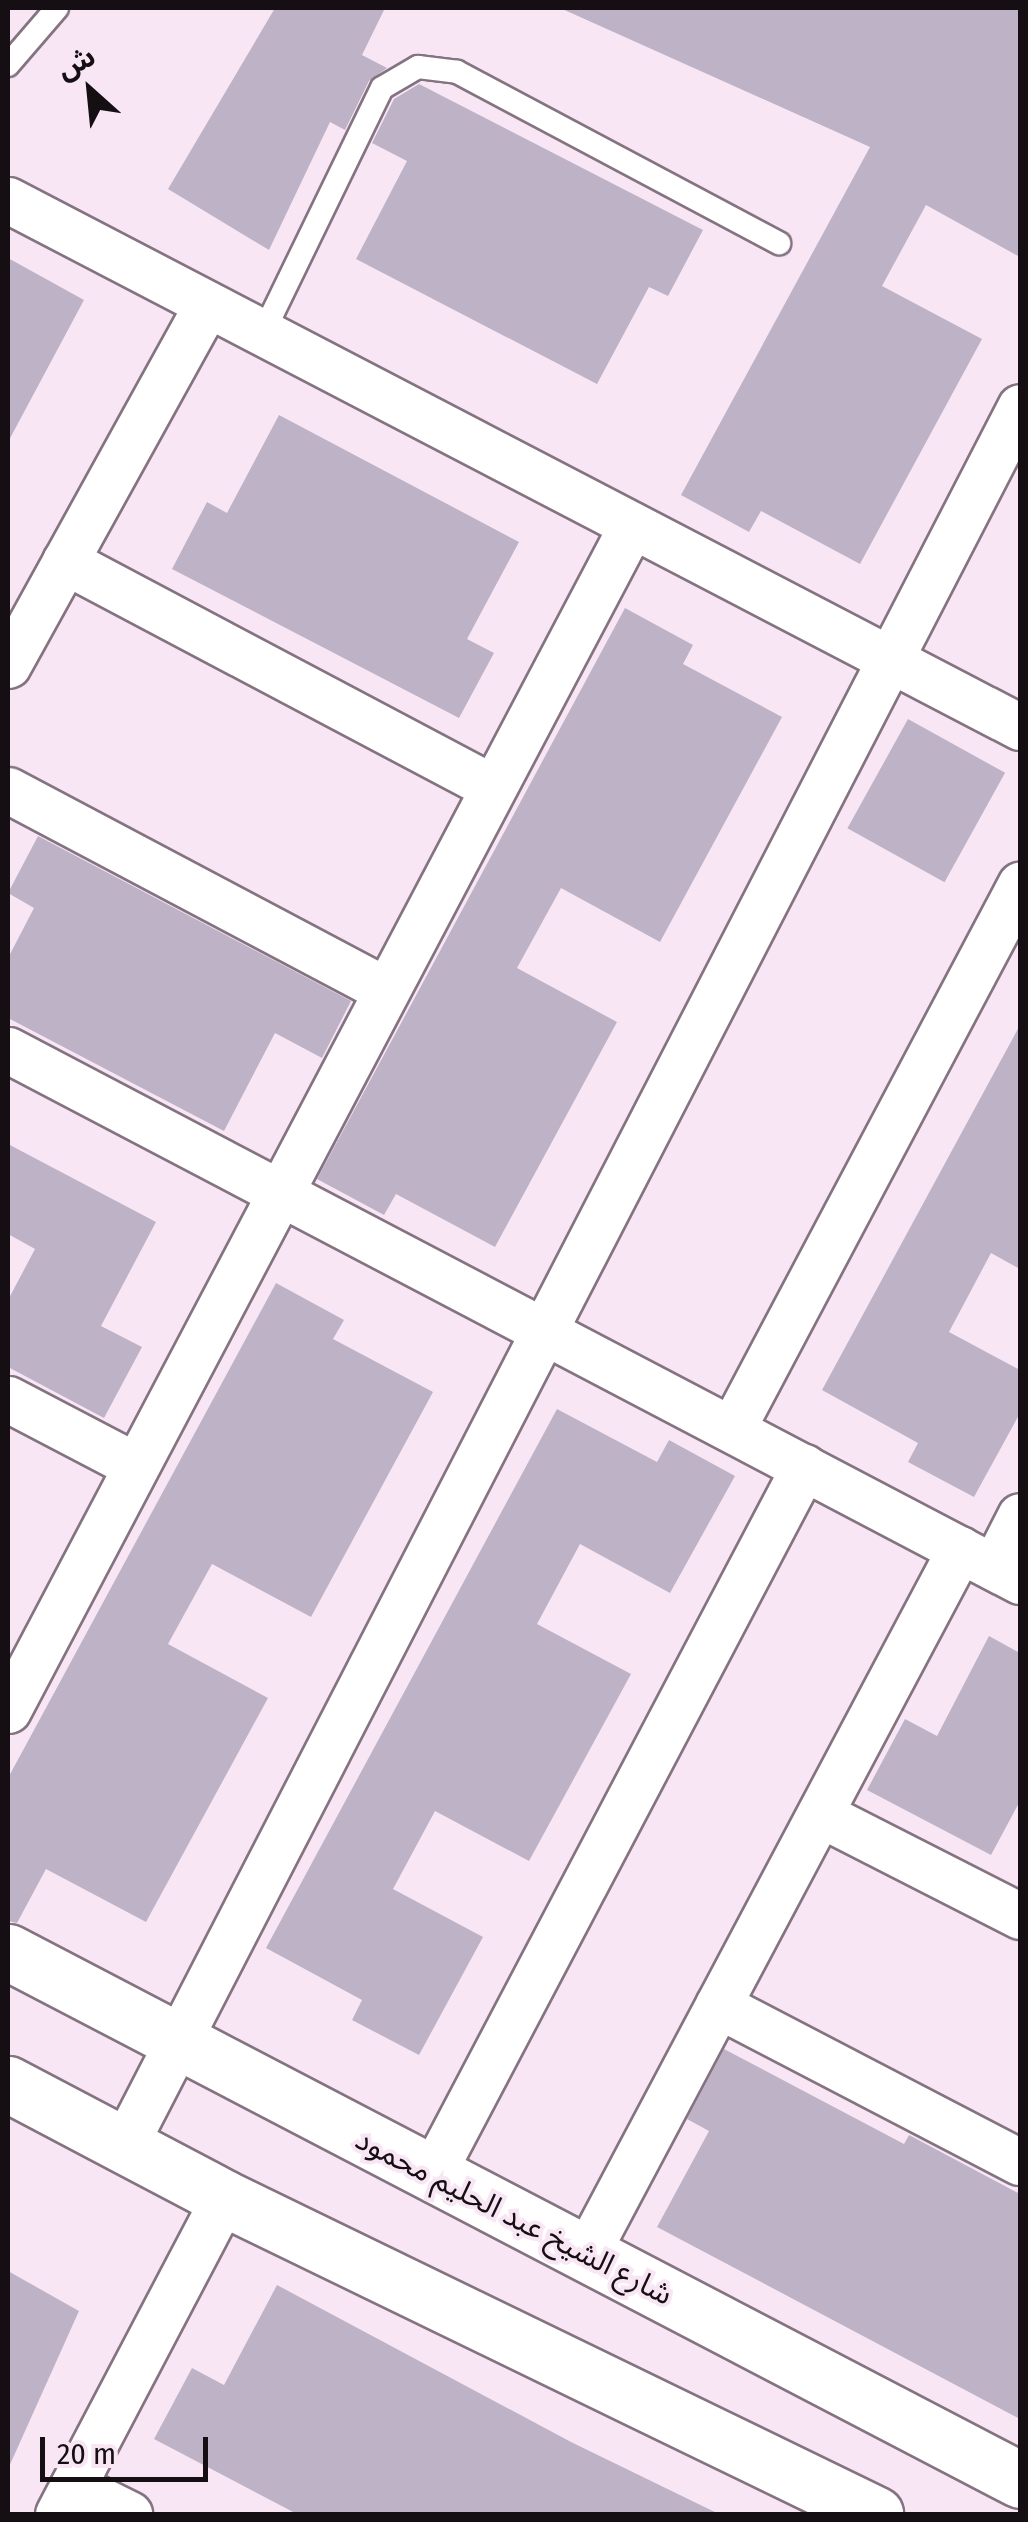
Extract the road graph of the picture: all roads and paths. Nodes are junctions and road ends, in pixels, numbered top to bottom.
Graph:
1 (56, 8) edge
2 (8, 64) edge
3 (8, 200) edge
4 (779, 244) dead end
5 (207, 304) junction
6 (264, 333) junction
7 (1020, 407) edge
8 (632, 525) junction
9 (64, 562) junction
10 (890, 660) junction
11 (8, 666) edge
12 (1020, 727) edge
13 (493, 788) junction
14 (8, 790) edge
15 (1020, 885) edge
16 (386, 990) junction
17 (8, 1050) edge
18 (280, 1193) junction
19 (545, 1331) junction
20 (8, 1399) edge
21 (732, 1429) junction
22 (136, 1466) junction
23 (804, 1468) junction
24 (1020, 1516) edge
25 (991, 1566) edge
26 (21, 1651) edge
27 (8, 1710) edge
28 (820, 1814) junction
29 (1020, 1916) edge
30 (8, 1952) edge
31 (718, 2005) junction
32 (178, 2042) junction
33 (8, 2084) edge
34 (124, 2146) junction
35 (1020, 2162) edge
36 (432, 2174) junction
37 (224, 2198) junction
38 (586, 2254) junction
39 (1020, 2480) edge
40 (66, 2500) edge
41 (129, 2514) edge
42 (875, 2514) edge

1 - 2 lane
3 - 5 street
4 - 6 lane
5 - 6 street
5 - 9 street
6 - 8 street
7 - 10 street
8 - 10 street
8 - 13 street
9 - 11 street
9 - 13 street
10 - 12 street
10 - 19 street
13 - 16 street
14 - 16 street
15 - 21 street
16 - 18 street
17 - 18 street
18 - 19 street
18 - 22 street
19 - 21 street
19 - 32 street
20 - 22 street
21 - 23 street
22 - 26 street
23 - 25 street
23 - 36 street
24 - 25 street
25 - 28 street
26 - 27 street
28 - 29 street
28 - 31 street
30 - 32 street, شارع الشيخ عبد الحليم محمود
31 - 35 street
31 - 38 street
32 - 34 street
32 - 36 street, شارع الشيخ عبد الحليم محمود
33 - 34 street
34 - 37 street
36 - 38 street, شارع الشيخ عبد الحليم محمود
37 - 40 street
37 - 42 street
38 - 39 street, شارع الشيخ عبد الحليم محمود
40 - 41 street

